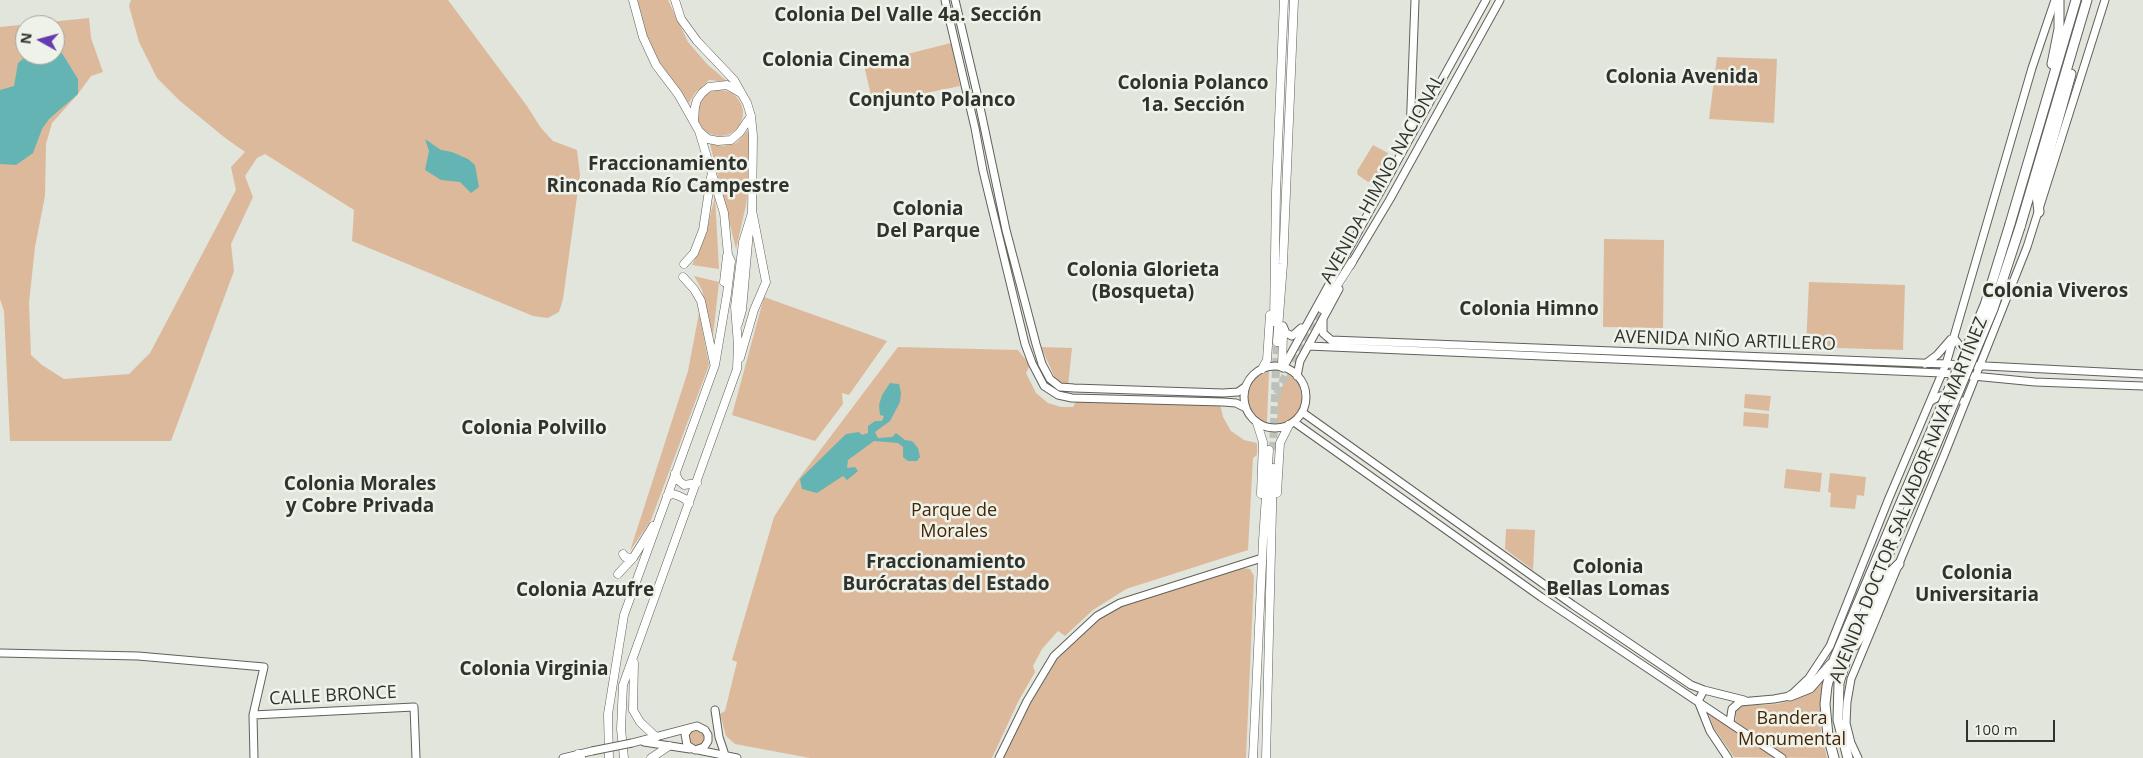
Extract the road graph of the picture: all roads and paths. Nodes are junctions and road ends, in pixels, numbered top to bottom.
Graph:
1 (633, 0) edge
2 (675, 0) edge
3 (945, 0) edge
4 (955, 0) edge
5 (1284, 0) edge
6 (1294, 0) edge
7 (1415, 0) edge
8 (1486, 0) edge
9 (1500, 0) edge
10 (2055, 0) edge
11 (2059, 0) edge
12 (2076, 0) edge
13 (2087, 0) edge
14 (2105, 0) edge
15 (2076, 40) junction
16 (743, 94) junction
17 (2045, 106) junction
18 (751, 116) junction
19 (694, 122) junction
20 (698, 130) junction
21 (1410, 134) junction
22 (981, 160) junction
23 (990, 160) junction
24 (712, 173) junction
25 (2039, 212) junction
26 (752, 213) junction
27 (1275, 261) junction
28 (1352, 262) junction
29 (684, 264) dead end
30 (1283, 264) junction
31 (683, 277) dead end
32 (1322, 309) tunnel mouth
33 (1323, 319) junction
34 (1308, 320) junction
35 (1283, 326) junction
36 (1954, 336) junction
37 (1308, 346) junction
38 (1988, 347) junction
39 (1462, 349) junction
40 (1790, 363) junction
41 (1926, 364) junction
42 (1946, 364) junction
43 (715, 365) junction
44 (1282, 367) junction
45 (1979, 367) junction
46 (737, 369) junction
47 (1262, 369) junction
48 (1924, 372) junction
49 (1942, 373) junction
50 (2143, 374) edge
51 (1297, 376) junction
52 (1975, 376) junction
53 (2143, 386) edge
54 (1245, 387) junction
55 (1936, 390) junction
56 (1931, 401) junction
57 (1964, 404) junction
58 (1246, 408) junction
59 (1302, 412) junction
60 (1256, 422) junction
61 (1291, 423) junction
62 (675, 473) junction
63 (697, 483) junction
64 (667, 496) junction
65 (689, 504) junction
66 (660, 514) junction
67 (1271, 537) junction
68 (1263, 541) junction
69 (623, 554) dead end
70 (633, 558) junction
71 (1262, 558) junction
72 (1899, 564) junction
73 (618, 574) dead end
74 (0, 653) edge
75 (634, 654) junction
76 (1834, 660) junction
77 (1844, 663) junction
78 (1704, 690) junction
79 (1790, 696) junction
80 (1747, 700) junction
81 (1698, 701) junction
82 (715, 710) dead end
83 (253, 715) junction
84 (1730, 722) junction
85 (688, 729) junction
86 (656, 737) junction
87 (709, 738) junction
88 (641, 741) junction
89 (669, 746) junction
90 (695, 749) junction
91 (579, 756) edge
92 (725, 756) junction
93 (254, 758) edge
94 (416, 758) edge
95 (563, 758) edge
96 (609, 758) edge
97 (624, 758) edge
98 (651, 758) edge
99 (737, 758) edge
100 (999, 758) edge
101 (1253, 758) edge
102 (1266, 758) edge
103 (1728, 758) edge
104 (1782, 758) edge
105 (1832, 758) edge
106 (1848, 758) edge
107 (1858, 758) edge

1 - 19 main road
2 - 16 main road
3 - 22 main road
4 - 23 main road
5 - 27 main road
6 - 30 main road
7 - 21 main road
8 - 21 main road, AVENIDA HIMNO NACIONAL
9 - 28 main road, AVENIDA HIMNO NACIONAL
10 - 36 main road, AVENIDA DOCTOR SALVADOR NAVA MARTÍNEZ
11 - 17 highway
12 - 17 highway, AVENIDA DOCTOR SALVADOR NAVA MARTÍNEZ
13 - 15 highway, AVENIDA DOCTOR SALVADOR NAVA MARTÍNEZ
14 - 25 main road, AVENIDA DOCTOR SALVADOR NAVA MARTÍNEZ
15 - 25 highway
15 - 77 highway, AVENIDA DOCTOR SALVADOR NAVA MARTÍNEZ, bridge
16 - 18 main road
16 - 19 main road
17 - 76 highway, AVENIDA DOCTOR SALVADOR NAVA MARTÍNEZ, bridge
18 - 20 main road
18 - 26 main road
19 - 20 main road
20 - 24 main road
21 - 34 main road, AVENIDA HIMNO NACIONAL
22 - 23 main road
22 - 58 main road
23 - 54 main road
24 - 29 main road
24 - 43 main road
25 - 38 main road, AVENIDA DOCTOR SALVADOR NAVA MARTÍNEZ
26 - 46 main road
26 - 46 main road
27 - 30 main road
27 - 47 main road
28 - 32 main road
28 - 33 main road, AVENIDA HIMNO NACIONAL
30 - 35 main road
31 - 43 main road
33 - 37 main road, AVENIDA HIMNO NACIONAL
33 - 39 main road, AVENIDA NIÑO ARTILLERO
34 - 35 main road
34 - 44 main road, AVENIDA HIMNO NACIONAL
35 - 44 main road
36 - 38 main road
36 - 41 main road
36 - 42 main road, AVENIDA DOCTOR SALVADOR NAVA MARTÍNEZ
37 - 39 main road, AVENIDA NIÑO ARTILLERO
37 - 51 main road, AVENIDA HIMNO NACIONAL
38 - 45 main road, AVENIDA DOCTOR SALVADOR NAVA MARTÍNEZ
39 - 40 main road, AVENIDA NIÑO ARTILLERO
40 - 41 main road, AVENIDA NIÑO ARTILLERO
40 - 48 main road, AVENIDA NIÑO ARTILLERO
41 - 42 main road, AVENIDA NIÑO ARTILLERO
42 - 45 main road, AVENIDA NIÑO ARTILLERO
42 - 49 main road, AVENIDA DOCTOR SALVADOR NAVA MARTÍNEZ
43 - 62 main road
44 - 47 main road
44 - 51 main road
45 - 50 main road, AVENIDA NIÑO ARTILLERO
45 - 52 main road, AVENIDA DOCTOR SALVADOR NAVA MARTÍNEZ
46 - 63 main road
47 - 54 main road
48 - 49 main road, AVENIDA NIÑO ARTILLERO
48 - 55 main road
49 - 52 main road, AVENIDA NIÑO ARTILLERO
49 - 55 main road, AVENIDA DOCTOR SALVADOR NAVA MARTÍNEZ
51 - 59 main road
52 - 53 main road, AVENIDA NIÑO ARTILLERO
52 - 57 main road, AVENIDA DOCTOR SALVADOR NAVA MARTÍNEZ
54 - 58 main road
55 - 56 main road, AVENIDA DOCTOR SALVADOR NAVA MARTÍNEZ
56 - 57 main road
56 - 79 main road, AVENIDA DOCTOR SALVADOR NAVA MARTÍNEZ
57 - 72 main road, AVENIDA DOCTOR SALVADOR NAVA MARTÍNEZ
58 - 60 main road
59 - 61 main road
59 - 78 main road
60 - 61 main road
60 - 68 main road
61 - 67 main road
61 - 81 main road
62 - 63 main road
62 - 64 main road
63 - 65 main road
64 - 65 main road
64 - 66 main road
65 - 75 main road
66 - 70 main road
66 - 96 main road
67 - 68 main road
67 - 102 main road
68 - 71 main road
69 - 70 main road
70 - 73 main road
71 - 100 main road
71 - 101 main road
72 - 77 highway
72 - 107 main road, AVENIDA DOCTOR SALVADOR NAVA MARTÍNEZ
74 - 83 main road
75 - 86 main road
75 - 97 main road
76 - 79 highway
76 - 105 highway, AVENIDA DOCTOR SALVADOR NAVA MARTÍNEZ
77 - 106 highway, AVENIDA DOCTOR SALVADOR NAVA MARTÍNEZ
78 - 80 main road
78 - 81 main road
79 - 80 main road
80 - 84 main road
81 - 84 main road
81 - 103 main road
82 - 92 main road
83 - 93 main road
83 - 94 main road, CALLE BRONCE
84 - 104 main road
85 - 86 main road
85 - 87 main road
85 - 90 main road
86 - 88 main road
87 - 90 main road
87 - 92 main road
88 - 89 main road
88 - 91 main road, bridge
89 - 90 main road
89 - 98 main road
90 - 92 main road
91 - 95 main road
92 - 99 main road

